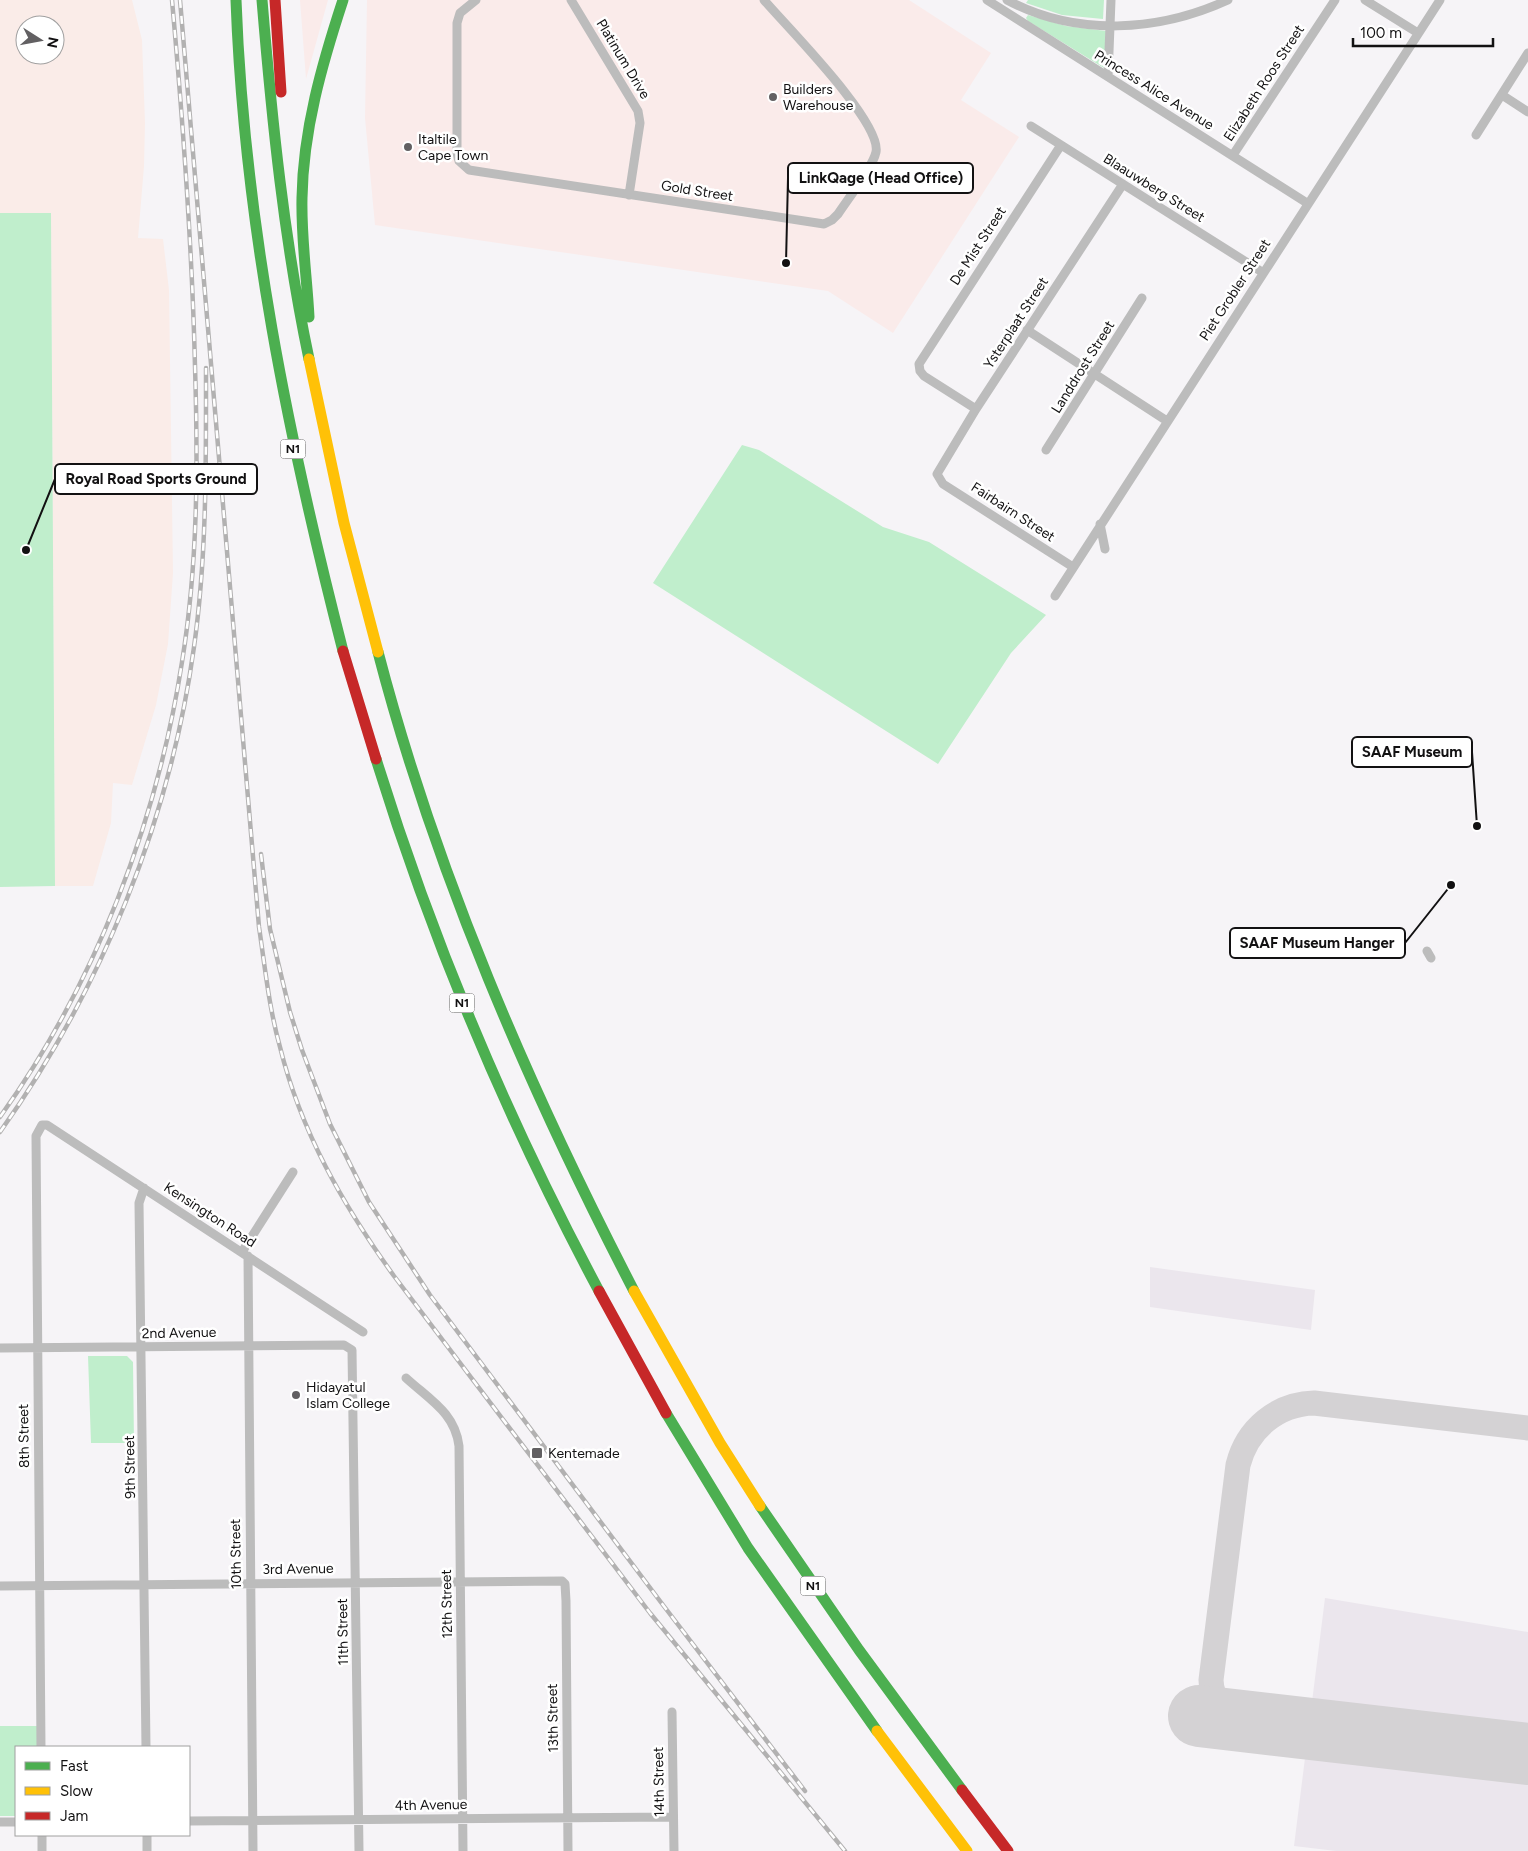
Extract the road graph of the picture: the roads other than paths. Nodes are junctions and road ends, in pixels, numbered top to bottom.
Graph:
1 (262, 0) edge
2 (275, 0) edge
3 (343, 0) edge
4 (476, 0) edge
5 (571, 0) edge
6 (764, 0) edge
7 (987, 0) edge
8 (1007, 0) edge
9 (1111, 0) edge
10 (1228, 0) edge
11 (1335, 0) edge
12 (1365, 0) edge
13 (1440, 0) edge
14 (1020, 3) edge
15 (235, 4) edge
16 (1012, 16) junction
17 (1110, 26) junction
18 (1418, 33) junction
19 (1528, 53) edge
20 (1108, 77) junction
21 (1502, 95) junction
22 (1528, 112) edge
23 (1031, 126) dead end
24 (1476, 134) dead end
25 (1061, 145) junction
26 (1233, 155) junction
27 (1123, 184) junction
28 (629, 195) junction
29 (1307, 203) junction
30 (290, 259) junction
31 (1262, 272) junction
32 (1142, 298) dead end
33 (1027, 330) junction
34 (1095, 373) junction
35 (313, 381) junction
36 (976, 409) junction
37 (1167, 420) junction
38 (1046, 450) dead end
39 (938, 479) joint
40 (1100, 524) junction
41 (1105, 549) dead end
42 (1073, 567) junction
43 (1055, 596) dead end
44 (42, 1125) joint
45 (293, 1172) dead end
46 (144, 1188) junction
47 (245, 1254) junction
48 (364, 1332) dead end
49 (248, 1345) junction
50 (142, 1347) junction
51 (0, 1348) edge
52 (37, 1348) junction
53 (353, 1353) joint
54 (406, 1378) dead end
55 (356, 1582) junction
56 (461, 1582) junction
57 (250, 1583) junction
58 (145, 1584) junction
59 (565, 1584) joint
60 (0, 1586) edge
61 (39, 1586) junction
62 (672, 1712) dead end
63 (41, 1746) edge
64 (146, 1746) edge
65 (568, 1817) junction
66 (673, 1817) junction
67 (463, 1818) junction
68 (358, 1819) junction
69 (253, 1821) junction
70 (0, 1822) edge
71 (15, 1822) edge
72 (190, 1822) edge
73 (42, 1836) edge
74 (147, 1836) edge
75 (42, 1851) edge
76 (147, 1851) edge
77 (253, 1851) edge
78 (359, 1851) edge
79 (464, 1851) edge
80 (568, 1851) edge
81 (674, 1851) edge
82 (967, 1851) edge
83 (1008, 1851) edge

1 - 30 highway, N1
2 - 30 highway
3 - 35 highway
4 - 28 street, Gold Street
5 - 28 street, Platinum Drive
6 - 28 street, Gold Street
7 - 16 street, Princess Alice Avenue
8 - 14 street
9 - 17 street
10 - 17 street
11 - 26 street, Elizabeth Roos Street
12 - 18 street
13 - 18 street, Piet Grobler Street
14 - 16 street
14 - 17 street
15 - 82 highway, N1
16 - 20 street, Princess Alice Avenue
17 - 20 street
18 - 29 street, Piet Grobler Street
19 - 21 street
20 - 26 street, Princess Alice Avenue
21 - 22 street
21 - 24 street
23 - 25 street, Blaauwberg Street
25 - 27 street, Blaauwberg Street
25 - 36 street, De Mist Street
26 - 29 street, Princess Alice Avenue
27 - 31 street, Blaauwberg Street
27 - 33 street, Ysterplaat Street
29 - 31 street, Piet Grobler Street
30 - 35 highway, N1
31 - 37 street, Piet Grobler Street
32 - 34 street, Landdrost Street
33 - 34 street
33 - 36 street, Ysterplaat Street
34 - 37 street
34 - 38 street, Landdrost Street
35 - 83 highway, N1
36 - 39 street, Ysterplaat Street
37 - 40 street, Piet Grobler Street
39 - 42 street, Fairbairn Street
40 - 41 street
40 - 42 street, Piet Grobler Street
42 - 43 street, Piet Grobler Street
44 - 46 street, Kensington Road
44 - 52 street, 8th Street
45 - 47 street
46 - 47 street, Kensington Road
46 - 50 street, 9th Street
47 - 48 street, Kensington Road
47 - 49 street, 10th Street
49 - 50 street, 2nd Avenue
49 - 53 street, 2nd Avenue
49 - 57 street, 10th Street
50 - 52 street, 2nd Avenue
50 - 58 street, 9th Street
51 - 52 street, 2nd Avenue
52 - 61 street, 8th Street
53 - 55 street, 11th Street
54 - 56 street, 12th Street
55 - 56 street, 3rd Avenue
55 - 57 street, 3rd Avenue
55 - 68 street, 11th Street
56 - 59 street, 3rd Avenue
56 - 67 street, 12th Street
57 - 58 street, 3rd Avenue
57 - 69 street, 10th Street
58 - 61 street, 3rd Avenue
58 - 64 street, 9th Street
59 - 65 street, 13th Street
60 - 61 street, 3rd Avenue
61 - 63 street, 8th Street
62 - 66 street, 14th Street
65 - 66 street, 4th Avenue
65 - 67 street, 4th Avenue
65 - 80 street, 13th Street
66 - 81 street, 14th Street
67 - 68 street, 4th Avenue
67 - 79 street, 12th Street
68 - 69 street, 4th Avenue
68 - 78 street, 11th Street
69 - 72 street, 4th Avenue
69 - 77 street, 10th Street
70 - 71 street
73 - 75 street
74 - 76 street

